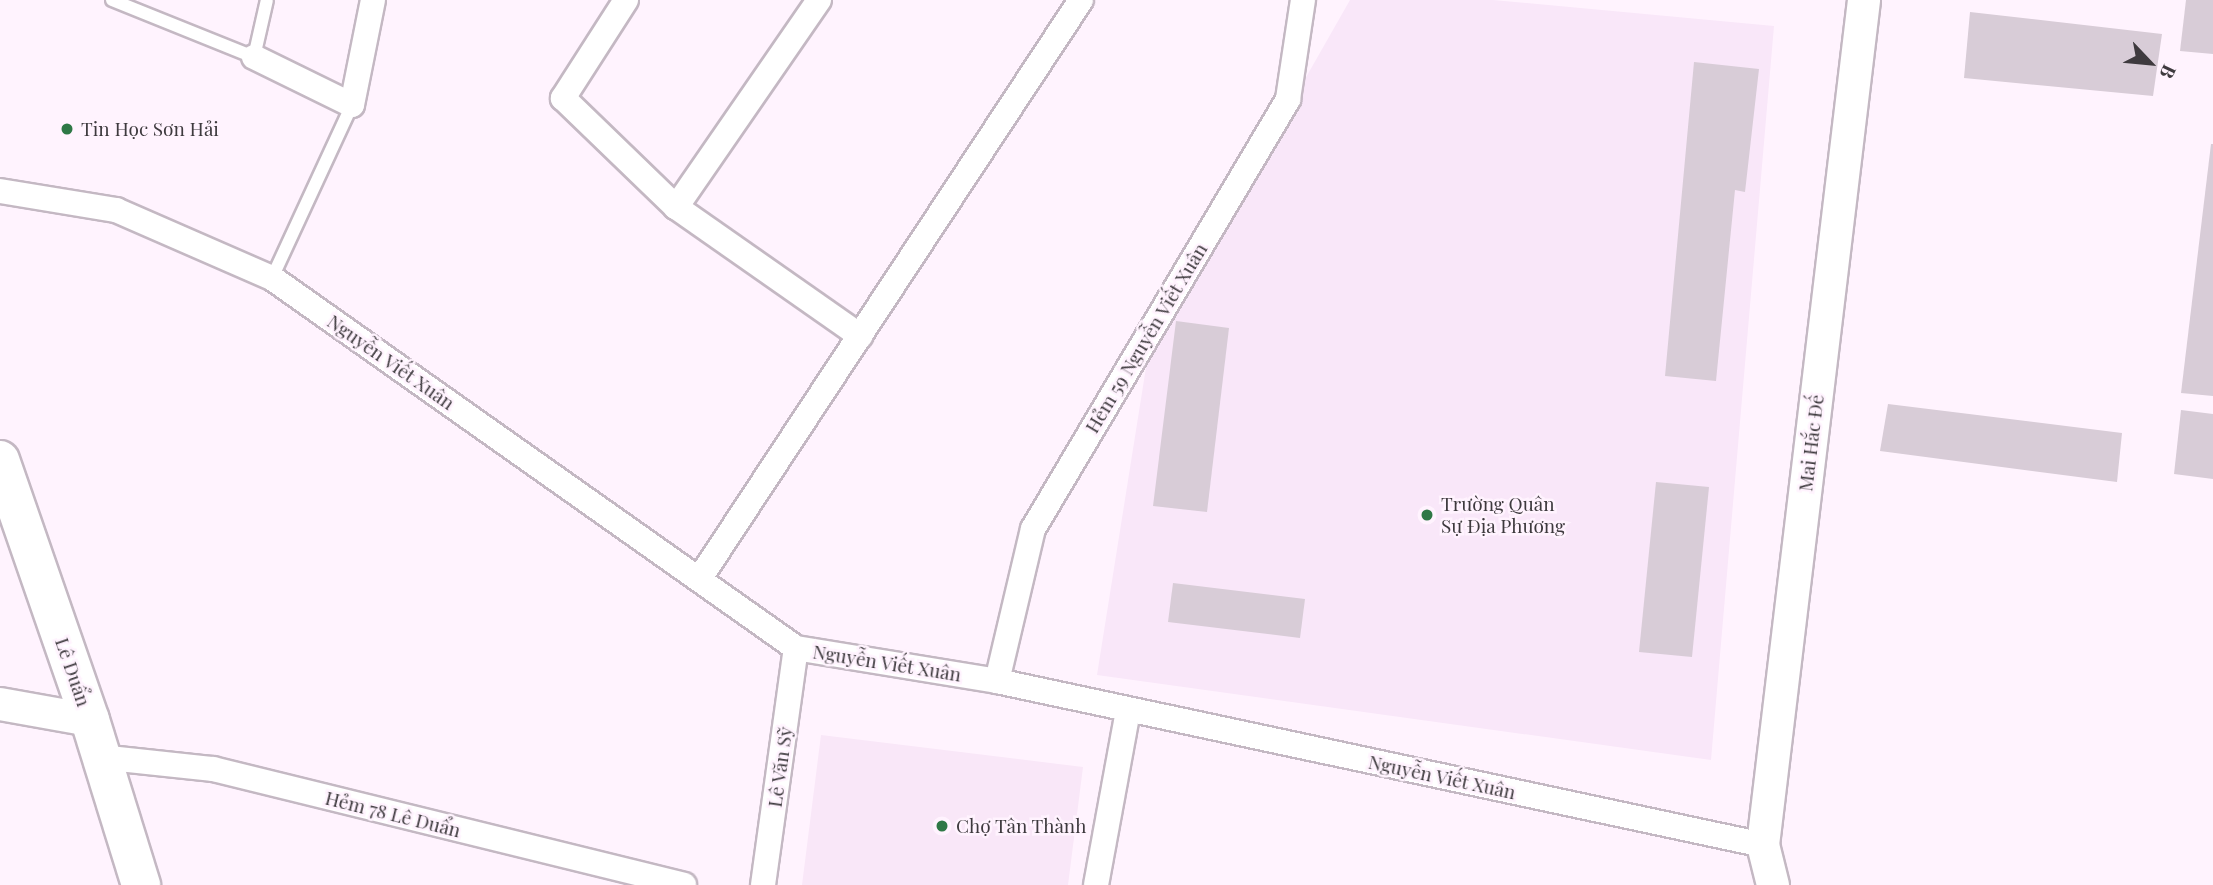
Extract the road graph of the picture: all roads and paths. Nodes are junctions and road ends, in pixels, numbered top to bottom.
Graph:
1 (112, 0) edge
2 (267, 0) edge
3 (373, 0) edge
4 (626, 0) edge
5 (818, 0) edge
6 (1081, 0) edge
7 (1303, 0) edge
8 (1864, 0) edge
9 (254, 57) junction
10 (352, 105) junction
11 (0, 191) edge
12 (676, 208) junction
13 (272, 278) junction
14 (860, 335) junction
15 (0, 460) edge
16 (700, 578) junction
17 (796, 648) junction
18 (997, 681) junction
19 (0, 704) edge
20 (1128, 711) junction
21 (90, 720) junction
22 (100, 757) junction
23 (1763, 845) junction
24 (141, 885) edge
25 (684, 885) edge
26 (764, 885) edge
27 (1097, 885) edge
28 (1773, 885) edge

1 - 9 lane
2 - 9 lane
3 - 10 street
4 - 12 street
5 - 12 street
6 - 14 street
7 - 18 street, Hẻm 59 Nguyễn Viết Xuân
8 - 23 street, Mai Hắc Đế
9 - 10 street
10 - 13 lane
11 - 13 street, Nguyễn Viết Xuân
12 - 14 street
13 - 16 street, Nguyễn Viết Xuân
14 - 16 street
15 - 21 main road, Lê Duẩn
16 - 17 street, Nguyễn Viết Xuân
17 - 18 street, Nguyễn Viết Xuân
17 - 26 street, Lê Văn Sỹ
18 - 20 street, Nguyễn Viết Xuân
19 - 21 street
20 - 23 street, Nguyễn Viết Xuân
20 - 27 street
21 - 22 main road, Lê Duẩn
22 - 24 main road, Lê Duẩn
22 - 25 street, Hẻm 78 Lê Duẩn
23 - 28 street, Mai Hắc Đế

